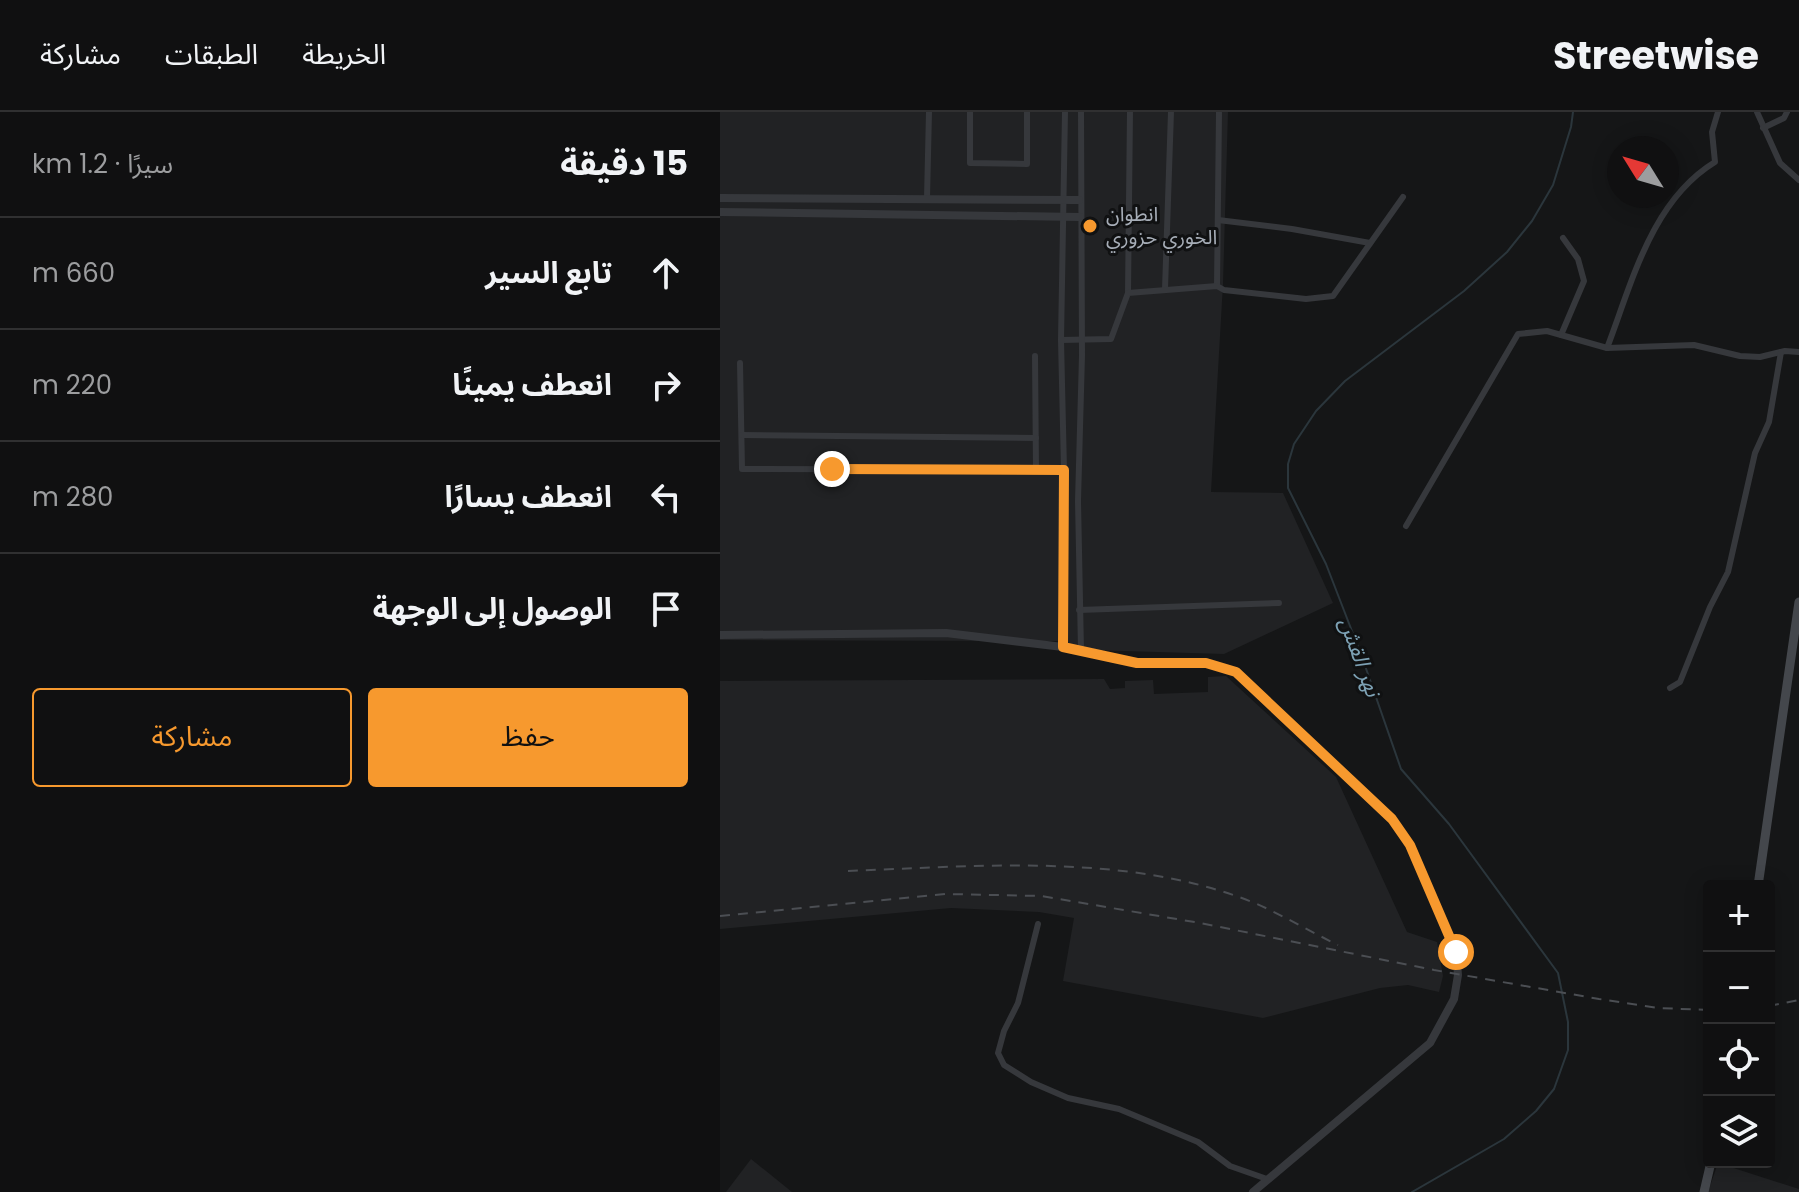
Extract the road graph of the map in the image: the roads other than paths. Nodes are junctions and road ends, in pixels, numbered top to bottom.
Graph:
1 (929, 112) edge
2 (970, 112) edge
3 (1027, 112) edge
4 (1065, 112) edge
5 (1081, 112) edge
6 (1130, 112) edge
7 (1171, 112) edge
8 (1718, 112) edge
9 (1757, 112) edge
10 (1787, 112) edge
11 (1219, 113) edge
12 (1763, 128) junction
13 (1799, 180) edge
14 (1403, 197) dead end
15 (720, 198) edge
16 (927, 198) junction
17 (1063, 200) junction
18 (1079, 200) junction
19 (720, 212) edge
20 (1063, 217) junction
21 (1080, 217) junction
22 (1218, 220) junction
23 (1563, 238) dead end
24 (1370, 243) junction
25 (1217, 286) junction
26 (1165, 289) junction
27 (1128, 293) junction
28 (1561, 335) junction
29 (1081, 339) junction
30 (1061, 340) junction
31 (1607, 348) junction
32 (1781, 352) junction
33 (1799, 352) edge
34 (1035, 356) dead end
35 (740, 363) dead end
36 (742, 435) junction
37 (1036, 438) junction
38 (1036, 470) junction
39 (1064, 470) junction
40 (1406, 526) dead end
41 (1799, 602) edge
42 (1279, 603) dead end
43 (1079, 610) junction
44 (720, 635) edge
45 (1063, 647) junction
46 (1081, 650) junction
47 (1670, 688) dead end
48 (1759, 880) edge
49 (1038, 924) dead end
50 (1710, 1168) edge
51 (1267, 1179) junction
52 (1253, 1192) edge
53 (1704, 1192) edge

1 - 16 street
2 - 3 street
4 - 17 street
5 - 18 street
6 - 27 street
7 - 26 street
8 - 31 street
9 - 12 street
10 - 12 street
11 - 22 street
12 - 13 street
14 - 24 street
15 - 16 street
16 - 17 street
17 - 18 street
17 - 20 street
18 - 21 street
19 - 20 street
20 - 21 street
20 - 30 street
21 - 29 street
22 - 24 street
22 - 25 street
23 - 28 street
24 - 25 street
25 - 26 street
26 - 27 street
27 - 29 street
28 - 31 street
28 - 40 street
29 - 30 street
29 - 43 street
30 - 39 street
31 - 32 street
32 - 33 street
32 - 47 street
34 - 37 street
35 - 36 street
36 - 37 street
36 - 38 street
37 - 38 street
38 - 39 street
39 - 45 street
41 - 48 main road
42 - 43 street
43 - 46 street
44 - 45 street
45 - 46 street
46 - 51 street
49 - 51 street
50 - 53 main road
51 - 52 street

